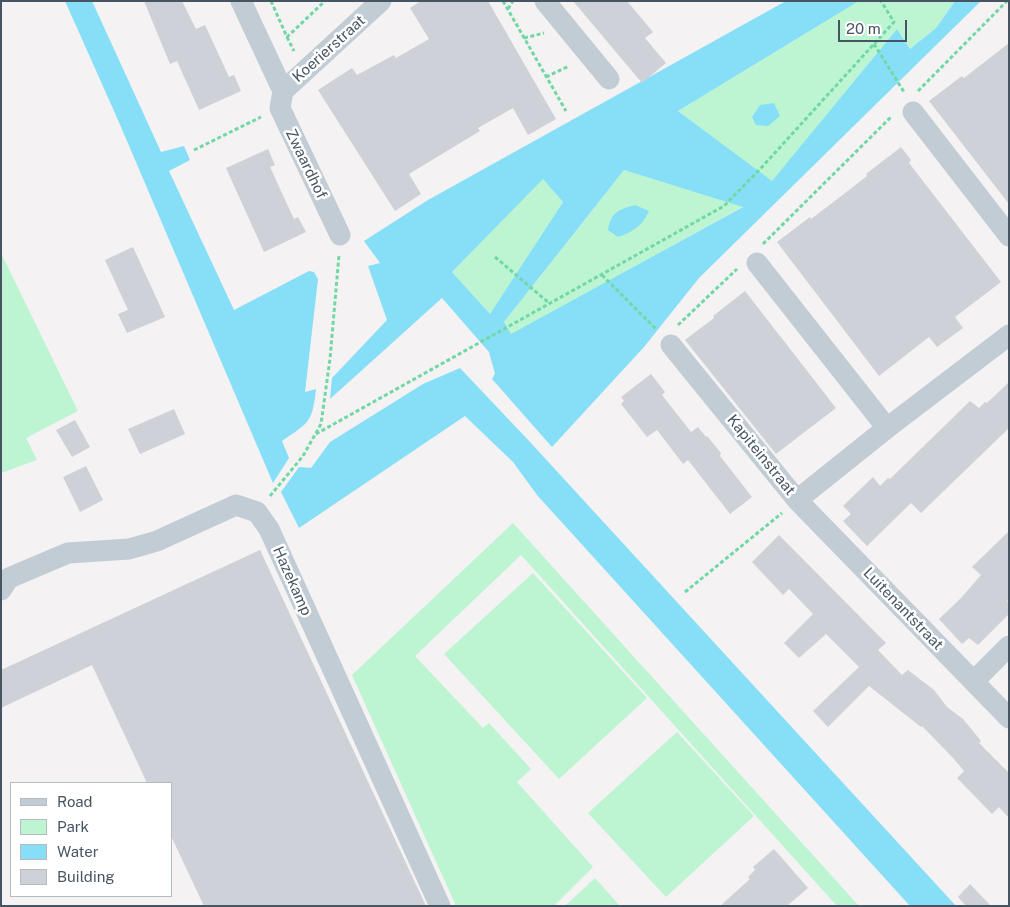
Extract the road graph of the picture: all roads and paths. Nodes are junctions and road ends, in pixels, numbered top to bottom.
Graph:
1 (241, 1) edge
2 (271, 1) edge
3 (325, 1) edge
4 (381, 1) edge
5 (503, 1) edge
6 (513, 1) edge
7 (545, 1) edge
8 (881, 1) edge
9 (1007, 1) edge
10 (508, 9) junction
11 (874, 44) junction
12 (609, 79) dead end
13 (901, 88) dead end
14 (281, 100) junction
15 (907, 106) junction
16 (566, 111) dead end
17 (194, 150) dead end
18 (340, 235) joint
19 (1009, 236) edge
20 (495, 257) dead end
21 (752, 258) junction
22 (602, 275) junction
23 (549, 303) junction
24 (667, 335) junction
25 (1009, 335) edge
26 (887, 428) junction
27 (316, 434) junction
28 (797, 500) junction
29 (257, 512) junction
30 (1, 590) edge
31 (685, 592) dead end
32 (1009, 646) edge
33 (974, 681) junction
34 (1009, 718) edge
35 (440, 906) edge

1 - 14 street, Koerierstraat
2 - 3 path
4 - 14 street, Koerierstraat
5 - 10 path
6 - 10 path
7 - 12 street
8 - 11 path
9 - 15 path
10 - 16 path
11 - 13 path
11 - 22 path
14 - 17 path
14 - 18 street, Zwaardhof
15 - 19 street
15 - 21 path
18 - 27 path
20 - 23 path
21 - 24 path
21 - 26 street
22 - 23 path
22 - 24 path
23 - 27 path
24 - 28 street, Kapiteinstraat
25 - 26 street, Kapiteinstraat
26 - 28 street, Kapiteinstraat
27 - 29 path
28 - 31 path
28 - 33 street, Luitenantstraat
29 - 30 street
29 - 35 street, Hazekamp
32 - 33 street
33 - 34 street, Luitenantstraat

